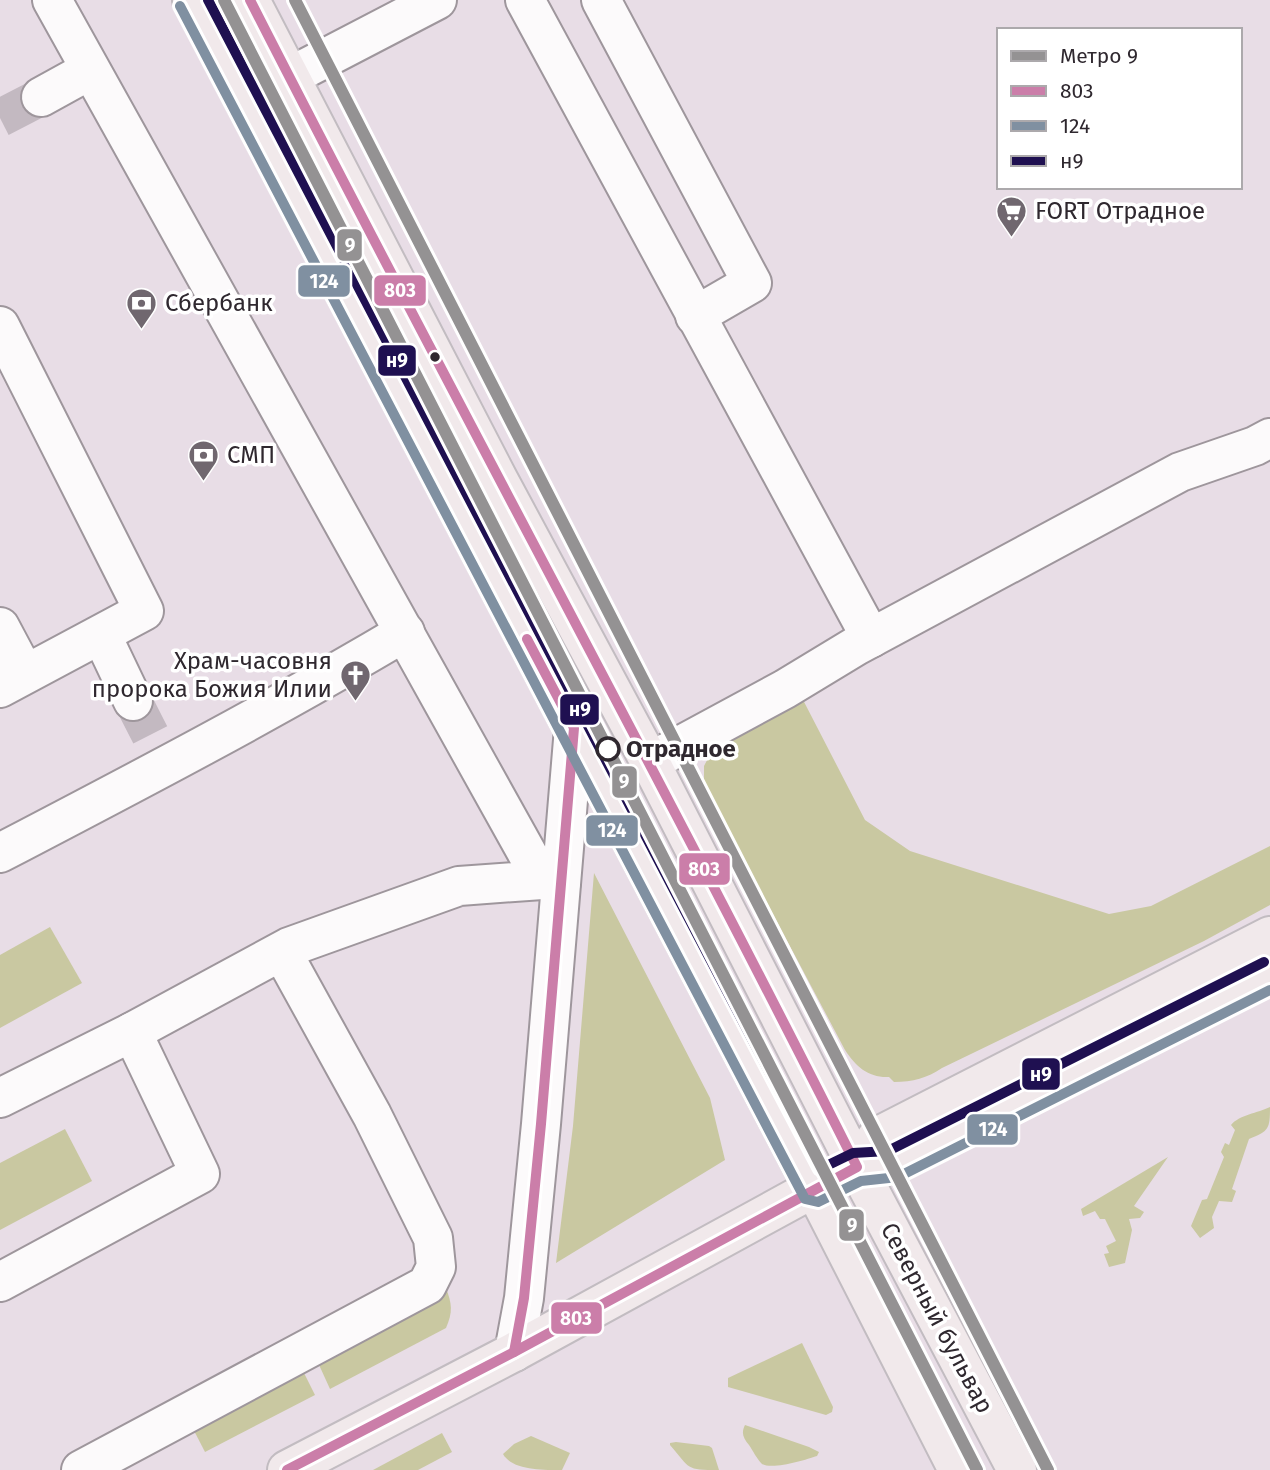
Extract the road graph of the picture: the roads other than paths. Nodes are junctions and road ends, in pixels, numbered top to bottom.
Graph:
1 (52, 0) edge
2 (192, 0) edge
3 (250, 0) edge
4 (437, 0) edge
5 (525, 0) edge
6 (601, 0) edge
7 (90, 70) junction
8 (289, 77) junction
9 (41, 97) tunnel mouth
10 (695, 316) junction
11 (0, 326) edge
12 (1270, 438) edge
13 (0, 627) edge
14 (405, 632) junction
15 (102, 636) junction
16 (872, 638) junction
17 (13, 681) edge
18 (133, 701) tunnel mouth
19 (575, 728) junction
20 (650, 762) junction
21 (0, 853) edge
22 (552, 881) junction
23 (1270, 936) edge
24 (282, 952) junction
25 (1270, 974) edge
26 (132, 1032) junction
27 (0, 1098) edge
28 (857, 1167) junction
29 (814, 1188) junction
30 (0, 1282) edge
31 (514, 1352) junction
32 (81, 1470) edge
33 (287, 1470) edge
34 (958, 1470) edge
35 (1017, 1470) edge

1 - 7 street
2 - 19 main road, Северный бульвар
3 - 8 main road, Северный бульвар
4 - 8 street
5 - 10 street
6 - 10 street
7 - 9 street
7 - 14 street
8 - 20 main road, Северный бульвар
10 - 16 street
11 - 15 street
12 - 16 street
13 - 17 street
14 - 21 street
14 - 22 street
15 - 17 street
15 - 18 street
16 - 20 street
19 - 22 street
19 - 29 main road, Северный бульвар
20 - 28 main road, Северный бульвар
22 - 24 street
22 - 31 street
23 - 28 main road
24 - 26 street
24 - 32 street
25 - 28 main road
26 - 27 street
26 - 30 street
28 - 29 main road
28 - 35 main road, Северный бульвар
29 - 31 main road
29 - 34 main road, Северный бульвар
31 - 33 main road

